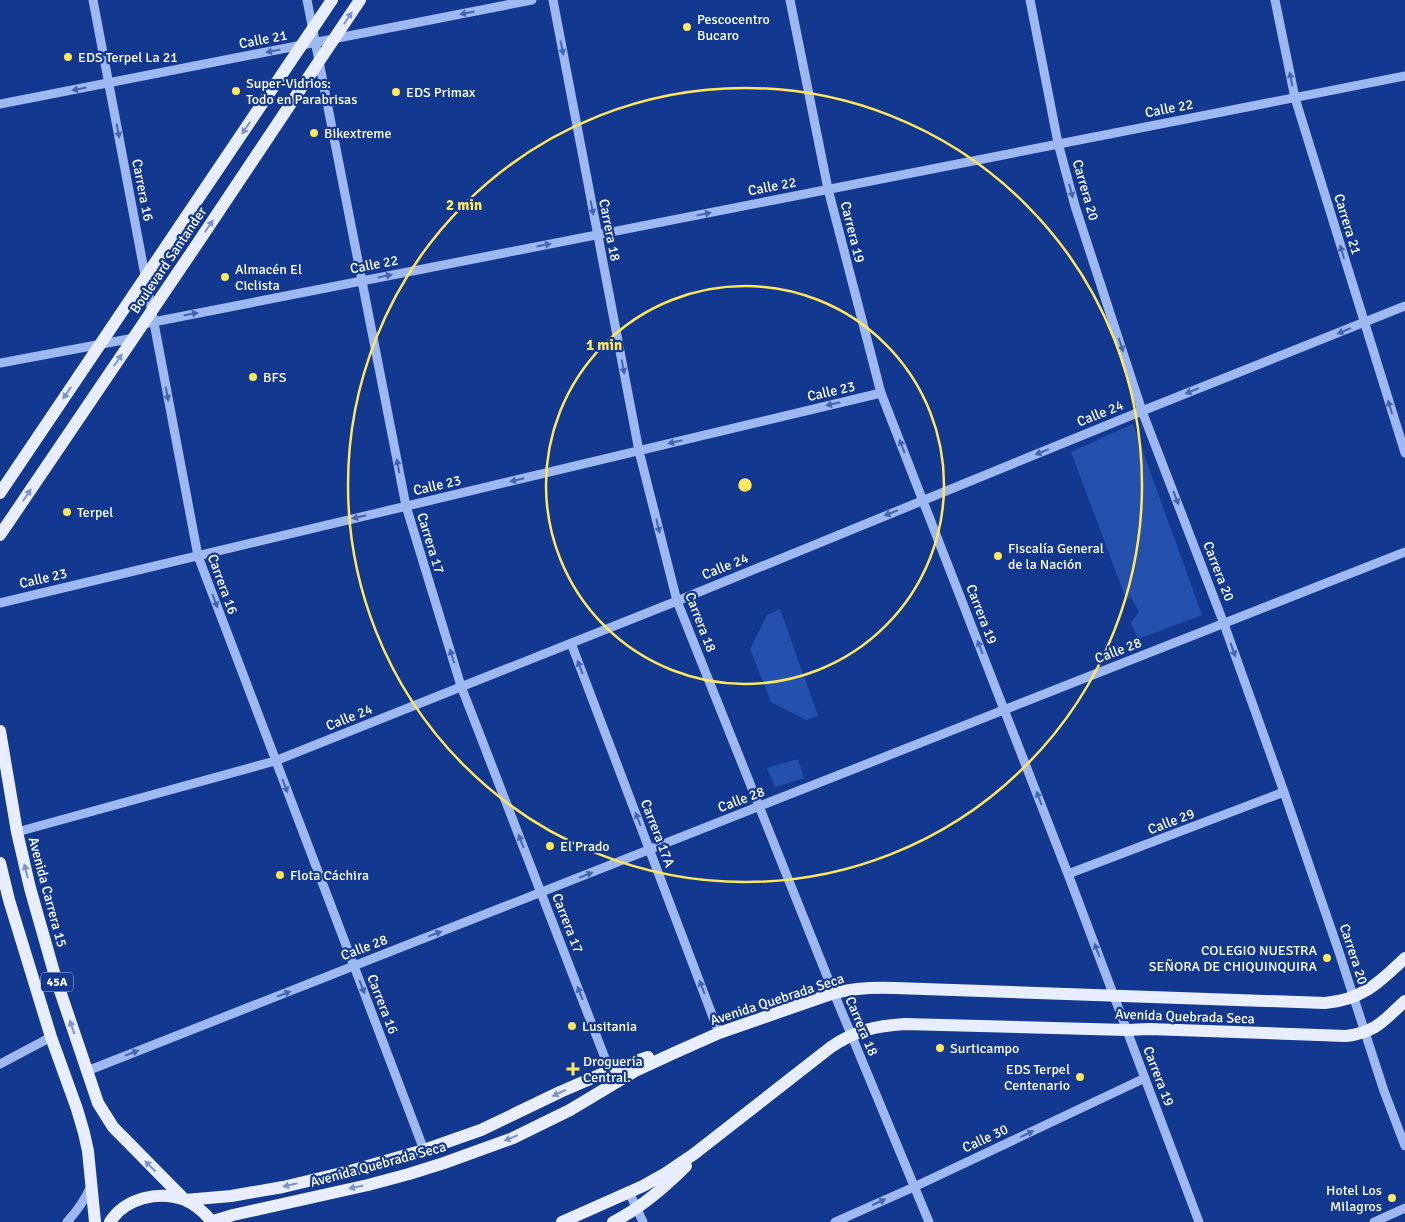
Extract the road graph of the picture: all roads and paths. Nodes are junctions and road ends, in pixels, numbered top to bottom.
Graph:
1 (93, 0) edge
2 (307, 0) edge
3 (332, 0) edge
4 (360, 0) edge
5 (532, 0) edge
6 (553, 0) edge
7 (790, 0) edge
8 (1030, 0) edge
9 (1275, 0) edge
10 (313, 28) junction
11 (334, 39) junction
12 (316, 42) junction
13 (301, 45) junction
14 (319, 61) junction
15 (1405, 76) edge
16 (109, 83) junction
17 (1295, 98) junction
18 (0, 104) edge
19 (1058, 144) junction
20 (828, 189) junction
21 (597, 235) junction
22 (146, 277) junction
23 (362, 281) junction
24 (1405, 306) edge
25 (150, 319) junction
26 (1364, 323) junction
27 (134, 338) junction
28 (100, 344) junction
29 (0, 363) edge
30 (881, 393) junction
31 (1142, 411) junction
32 (639, 451) junction
33 (1405, 453) edge
34 (0, 493) edge
35 (923, 501) junction
36 (406, 506) junction
37 (0, 535) edge
38 (1405, 552) edge
39 (198, 556) junction
40 (677, 600) junction
41 (0, 603) edge
42 (1224, 624) junction
43 (571, 643) junction
44 (461, 686) junction
45 (1004, 710) junction
46 (0, 731) edge
47 (276, 761) junction
48 (1284, 792) junction
49 (759, 806) junction
50 (18, 832) junction
51 (650, 850) junction
52 (0, 863) edge
53 (1068, 874) junction
54 (541, 892) junction
55 (1405, 958) edge
56 (354, 966) junction
57 (834, 993) junction
58 (1114, 996) junction
59 (1354, 997) junction
60 (1405, 1001) edge
61 (1127, 1030) junction
62 (1365, 1032) junction
63 (719, 1033) junction
64 (851, 1035) junction
65 (51, 1037) junction
66 (0, 1064) edge
67 (87, 1071) junction
68 (610, 1071) junction
69 (1145, 1078) junction
70 (718, 1134) junction
71 (1405, 1146) edge
72 (424, 1150) junction
73 (91, 1186) junction
74 (914, 1186) junction
75 (629, 1192) junction
76 (185, 1200) junction
77 (637, 1208) junction
78 (1405, 1208) edge
79 (67, 1222) edge
80 (95, 1222) edge
81 (110, 1222) edge
82 (211, 1222) edge
83 (562, 1222) edge
84 (613, 1222) edge
85 (643, 1222) edge
86 (835, 1222) edge
87 (929, 1222) edge
88 (1199, 1222) edge
89 (1374, 1222) edge

1 - 16 street, Carrera 16
2 - 10 street, Carrera 17
3 - 10 main road, Boulevard Santander
11 -> 4 main road, Boulevard Santander
5 -> 11 street, Calle 21
6 -> 21 street, Carrera 18
7 - 20 street, Carrera 19
8 - 19 street, Carrera 20
17 -> 9 street, Carrera 21
10 - 12 street, Carrera 17
10 - 13 main road, Boulevard Santander
11 - 12 street, Calle 21
11 - 14 main road, Boulevard Santander
12 - 13 street, Calle 21
12 - 14 street, Carrera 17
13 -> 16 street, Calle 21
13 -> 22 main road, Boulevard Santander
14 - 23 street, Carrera 17
25 -> 14 main road, Boulevard Santander
15 - 17 street, Calle 22
16 -> 18 street, Calle 21
16 -> 22 street, Carrera 16
17 - 19 street, Calle 22
26 -> 17 street, Carrera 21
19 - 20 street, Calle 22
19 -> 31 street, Carrera 20
21 -> 20 street, Calle 22
20 - 30 street, Carrera 19
23 -> 21 street, Calle 22
21 -> 32 street, Carrera 18
22 - 25 street, Carrera 16
22 - 28 main road, Boulevard Santander
25 -> 23 street, Calle 22
36 -> 23 street, Carrera 17
24 - 26 street, Calle 24
25 - 27 main road, Boulevard Santander
25 -> 39 street, Carrera 16
26 -> 31 street, Calle 24
33 -> 26 street, Carrera 21
27 - 28 street
37 -> 27 main road, Boulevard Santander
28 - 29 street
28 -> 34 main road, Boulevard Santander
30 -> 32 street, Calle 23
35 -> 30 street, Carrera 19
31 -> 35 street, Calle 24
31 -> 42 street, Carrera 20
32 -> 36 street, Calle 23
32 -> 40 street, Carrera 18
35 -> 40 street, Calle 24
45 -> 35 street, Carrera 19
36 -> 39 street, Calle 23
44 -> 36 street, Carrera 17
38 - 42 street, Calle 28
39 - 41 street, Calle 23
39 -> 47 street, Carrera 16
40 - 43 street, Calle 24
40 - 49 street, Carrera 18
42 - 45 street, Calle 28
42 -> 48 street, Carrera 20
43 - 44 street, Calle 24
51 -> 43 street, Carrera 17A
44 - 47 street, Calle 24
54 -> 44 street, Carrera 17
45 - 49 street, Calle 28
53 -> 45 street, Carrera 19
46 - 50 main road, Avenida Carrera 15 / 45A
47 - 50 street, Calle 24
47 -> 56 street, Carrera 16
48 - 53 street, Calle 29
48 - 59 street, Carrera 20
49 - 51 street, Calle 28
49 - 57 street, Carrera 18
67 -> 50 main road, Avenida Carrera 15 / 45A
54 -> 51 street, Calle 28
63 -> 51 street, Carrera 17A
52 - 65 main road, 45A
58 -> 53 street, Carrera 19
56 -> 54 street, Calle 28
68 -> 54 street, Carrera 17
55 - 59 main road, Avenida Quebrada Seca
67 -> 56 street, Calle 28
56 -> 72 street, Carrera 16
57 - 58 main road, Avenida Quebrada Seca
57 - 63 main road, Avenida Quebrada Seca
57 - 64 street, Carrera 18
58 - 59 main road, Avenida Quebrada Seca
58 - 61 street, Carrera 19
59 - 62 street, Carrera 20
60 - 62 main road, Avenida Quebrada Seca
61 - 62 main road, Avenida Quebrada Seca
61 - 64 main road, Avenida Quebrada Seca
61 - 69 street, Carrera 19
62 - 71 street, Carrera 20
63 - 68 main road
63 -> 82 main road, Avenida Quebrada Seca
64 - 70 main road, Avenida Quebrada Seca
64 - 74 street, Carrera 18
65 - 66 street
65 - 73 main road, 45A
76 -> 67 main road, Avenida Carrera 15 / 45A
68 -> 72 main road
74 -> 69 street, Calle 30
69 - 88 street, Carrera 19
70 - 75 main road, Avenida Quebrada Seca
70 - 77 main road
72 -> 76 main road
73 - 79 street
73 - 80 main road, 45A
86 -> 74 street, Calle 30
74 - 87 street, Carrera 18
75 - 77 street
75 - 83 main road, Avenida Quebrada Seca
76 - 81 main road, 45A
76 - 82 main road, 45A
77 - 84 main road
77 - 85 street
78 - 89 street

